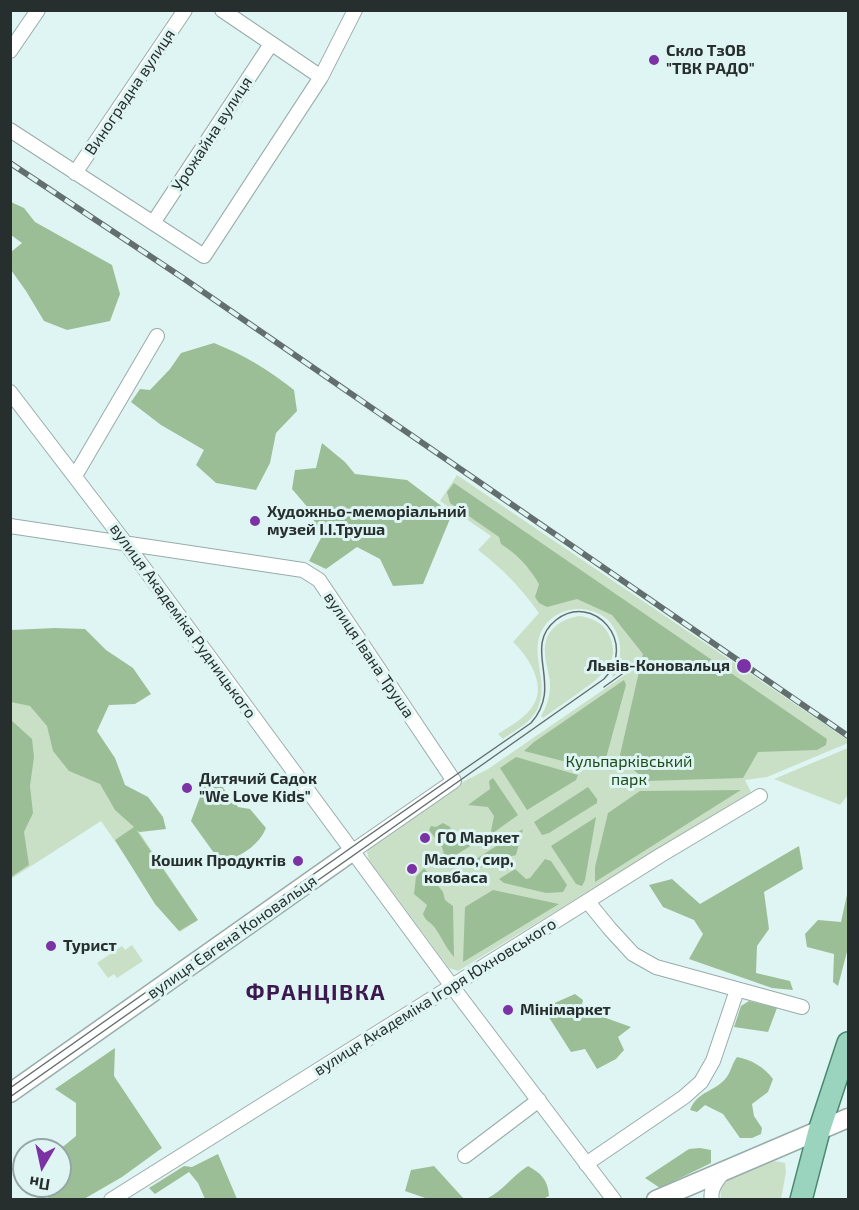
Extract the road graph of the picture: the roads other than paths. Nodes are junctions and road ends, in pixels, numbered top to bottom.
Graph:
1 (38, 10) edge
2 (185, 10) edge
3 (222, 10) edge
4 (355, 10) edge
5 (271, 44) junction
6 (10, 51) edge
7 (321, 77) junction
8 (10, 130) edge
9 (75, 173) junction
10 (153, 223) junction
11 (157, 336) dead end
12 (10, 392) edge
13 (75, 476) junction
14 (10, 526) edge
15 (127, 545) junction
16 (454, 781) joint
17 (760, 796) dead end
18 (353, 851) junction
19 (588, 902) junction
20 (452, 986) junction
21 (738, 990) junction
22 (802, 1007) dead end
23 (849, 1043) edge
24 (10, 1093) edge
25 (539, 1100) junction
26 (849, 1118) edge
27 (819, 1131) junction
28 (465, 1156) dead end
29 (586, 1164) junction
30 (726, 1170) junction
31 (111, 1200) edge
32 (614, 1200) edge
33 (656, 1200) edge
34 (712, 1200) edge
35 (801, 1200) edge

1 - 6 street
2 - 9 street, Виноградна вулиця
3 - 5 street
4 - 7 street
5 - 7 street
5 - 10 street, Урожайна вулиця
7 - 10 street
8 - 9 street
9 - 10 street
11 - 13 street
12 - 13 street, вулиця Академіка Рудницького
13 - 15 street, вулиця Академіка Рудницького
14 - 15 street, вулиця Івана Труша
15 - 16 street, вулиця Івана Труша
15 - 18 street, вулиця Академіка Рудницького
16 - 18 street, вулиця Євгена Коновальця
17 - 19 street, вулиця Академіка Ігоря Юхновського
18 - 20 street, вулиця Академіка Рудницького
18 - 24 street, вулиця Євгена Коновальця
19 - 20 street, вулиця Академіка Ігоря Юхновського
19 - 21 street
20 - 25 street, вулиця Академіка Рудницького
20 - 31 street, вулиця Академіка Ігоря Юхновського
21 - 22 street
21 - 29 street
23 - 27 main road
25 - 28 street
25 - 29 street, вулиця Академіка Рудницького
26 - 27 street
27 - 30 street
27 - 35 main road
29 - 32 street, вулиця Академіка Рудницького
30 - 33 street
30 - 34 street

